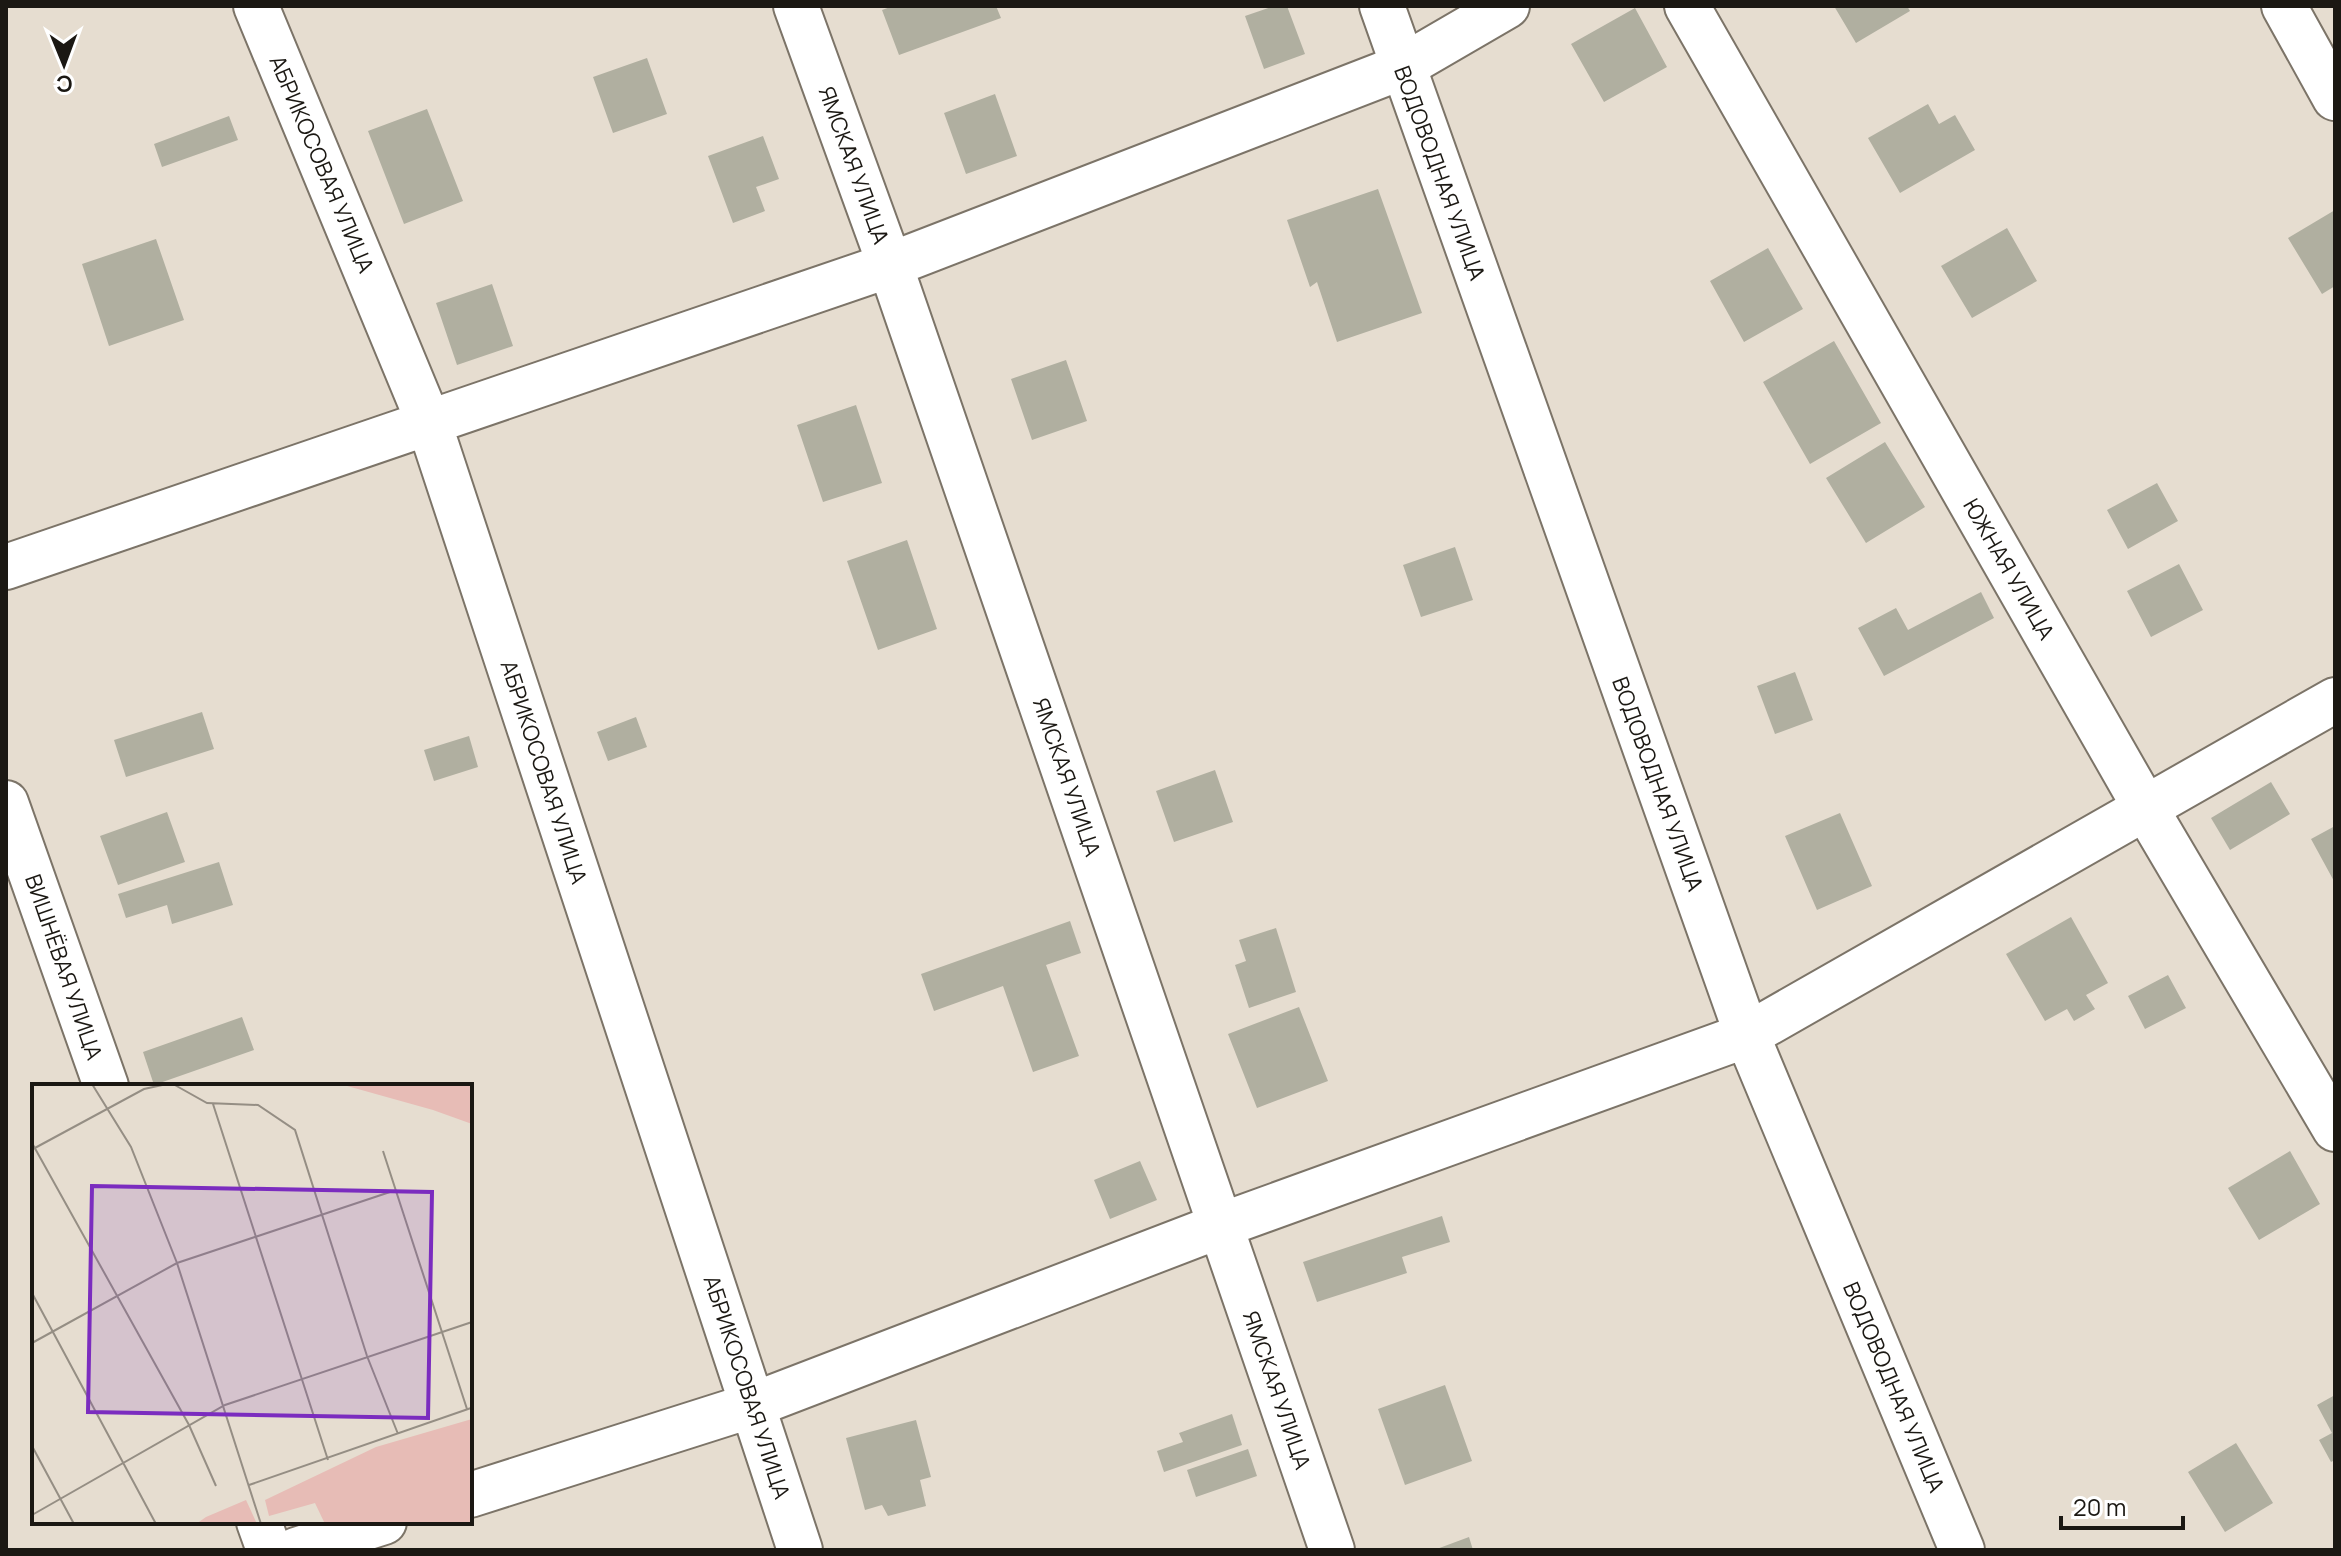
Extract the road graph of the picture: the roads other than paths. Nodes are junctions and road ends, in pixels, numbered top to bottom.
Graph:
1 (256, 6) edge
2 (796, 6) edge
3 (1382, 6) edge
4 (1507, 6) edge
5 (1687, 6) edge
6 (2284, 6) edge
7 (1402, 67) junction
8 (2335, 98) edge
9 (890, 265) junction
10 (429, 423) junction
11 (6, 567) edge
12 (2335, 700) edge
13 (6, 803) edge
14 (2146, 809) junction
15 (1747, 1035) junction
16 (105, 1084) edge
17 (2335, 1129) edge
18 (1222, 1225) junction
19 (753, 1405) junction
20 (472, 1494) edge
21 (260, 1524) edge
22 (378, 1524) edge
23 (269, 1550) edge
24 (296, 1550) edge
25 (800, 1550) edge
26 (1332, 1550) edge
27 (1962, 1550) edge

1 - 10 street, АБРИКОСОВАЯ УЛИЦА
2 - 9 street, ЯМСКАЯ УЛИЦА
3 - 7 street, ВОДОВОДНАЯ УЛИЦА
4 - 7 street
5 - 14 street, ЮЖНАЯ УЛИЦА
6 - 8 street
7 - 9 street
7 - 15 street, ВОДОВОДНАЯ УЛИЦА
9 - 10 street
9 - 18 street, ЯМСКАЯ УЛИЦА
10 - 11 street
10 - 19 street, АБРИКОСОВАЯ УЛИЦА
12 - 14 street
13 - 16 street, ВИШНЁВАЯ УЛИЦА
14 - 15 street
14 - 17 street, ЮЖНАЯ УЛИЦА
15 - 18 street
15 - 27 street, ВОДОВОДНАЯ УЛИЦА
18 - 19 street
18 - 26 street, ЯМСКАЯ УЛИЦА
19 - 20 street
19 - 25 street, АБРИКОСОВАЯ УЛИЦА
21 - 23 street
22 - 24 street

